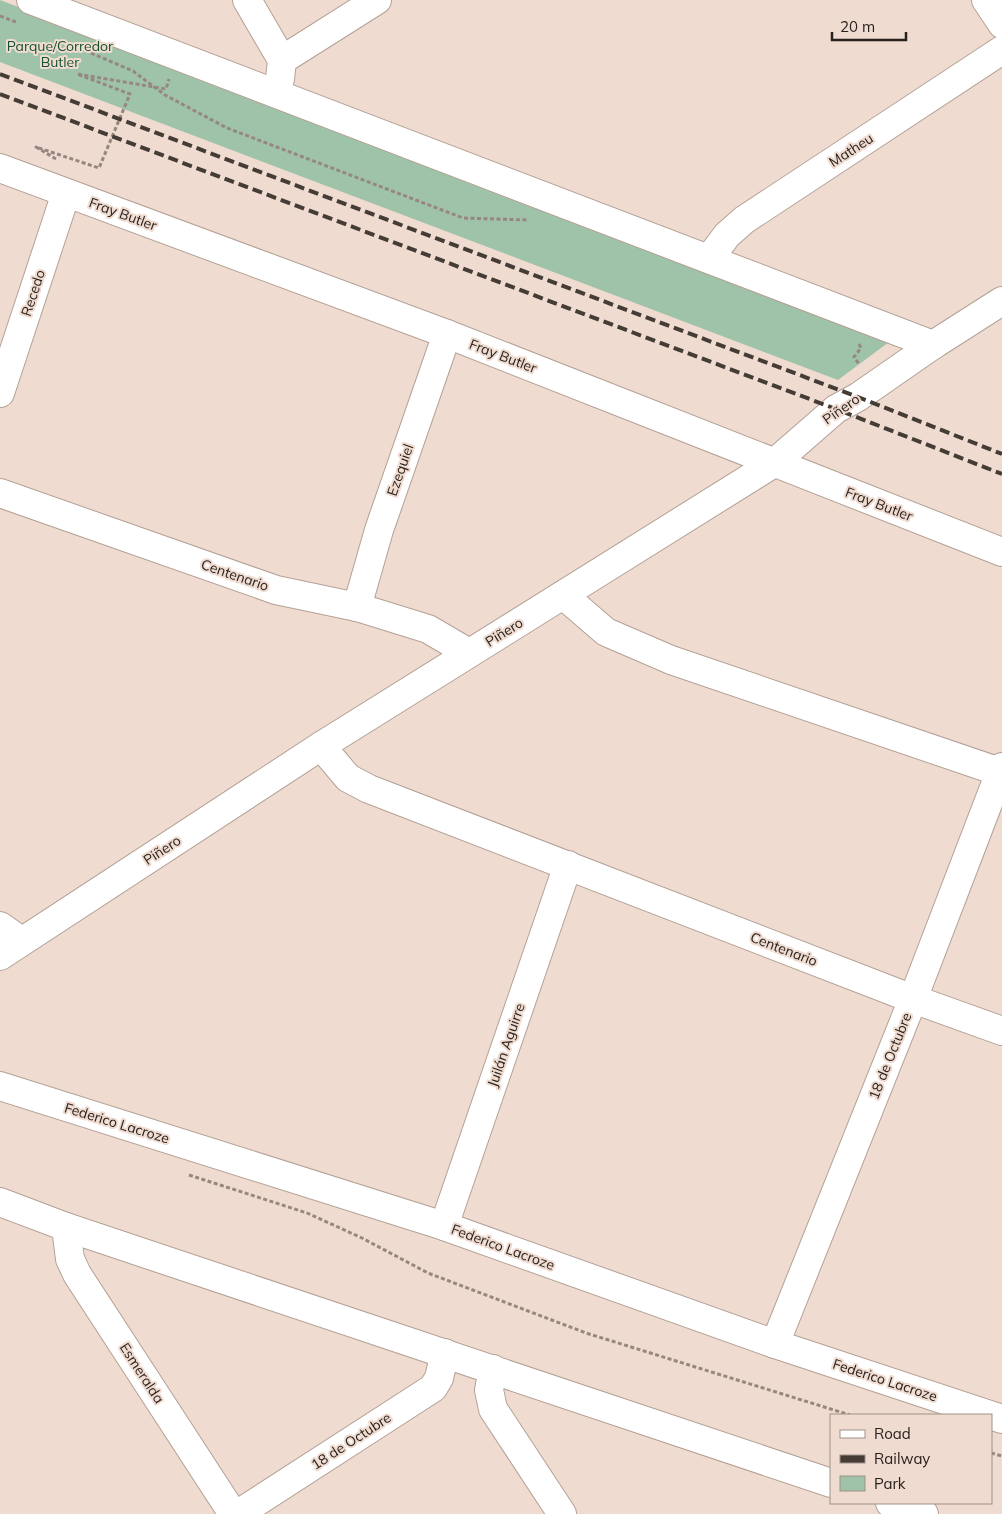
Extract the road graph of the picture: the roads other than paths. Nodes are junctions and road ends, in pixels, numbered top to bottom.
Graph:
1 (31, 0) edge
2 (247, 0) edge
3 (377, 0) edge
4 (986, 0) edge
5 (1002, 24) edge
6 (1002, 50) edge
7 (282, 60) junction
8 (278, 96) junction
9 (0, 168) edge
10 (66, 193) junction
11 (710, 259) junction
12 (1002, 300) edge
13 (448, 334) junction
14 (933, 345) junction
15 (0, 393) edge
16 (774, 463) junction
17 (0, 493) edge
18 (1002, 552) edge
19 (563, 595) junction
20 (357, 606) junction
21 (469, 653) junction
22 (321, 746) junction
23 (1001, 769) edge
24 (568, 865) junction
25 (7, 941) edge
26 (913, 999) junction
27 (1002, 1031) edge
28 (0, 1086) edge
29 (0, 1202) edge
30 (444, 1226) junction
31 (66, 1227) junction
32 (775, 1344) junction
33 (445, 1353) junction
34 (493, 1369) junction
35 (987, 1414) edge
36 (830, 1483) edge
37 (893, 1504) edge
38 (233, 1514) edge
39 (238, 1514) edge
40 (562, 1514) edge
41 (924, 1514) edge

1 - 8 street
2 - 7 street
3 - 7 street
4 - 5 street
6 - 11 street, Matheu
7 - 8 street
8 - 11 street
9 - 10 street, Fray Butler
10 - 13 street, Fray Butler
10 - 15 street, Recedo
11 - 14 street
12 - 14 street, Piñero
13 - 16 street, Fray Butler
13 - 20 street, Ezequiel
14 - 16 street, Piñero
16 - 18 street, Fray Butler
16 - 19 street, Piñero
17 - 20 street, Centenario
19 - 21 street, Piñero
19 - 23 street
20 - 21 street, Centenario
21 - 22 street, Piñero
22 - 24 street, Centenario
22 - 25 street, Piñero
23 - 26 street, 18 de Octubre
24 - 26 street, Centenario
24 - 30 street, Juilán Aguirre
26 - 27 street, Centenario
26 - 32 street, 18 de Octubre
28 - 30 street, Federico Lacroze
29 - 31 street
30 - 32 street, Federico Lacroze
31 - 33 street
31 - 38 street, Esmeralda
32 - 35 street, Federico Lacroze
33 - 34 street
33 - 39 street, 18 de Octubre
34 - 36 street
34 - 40 street
37 - 41 street

